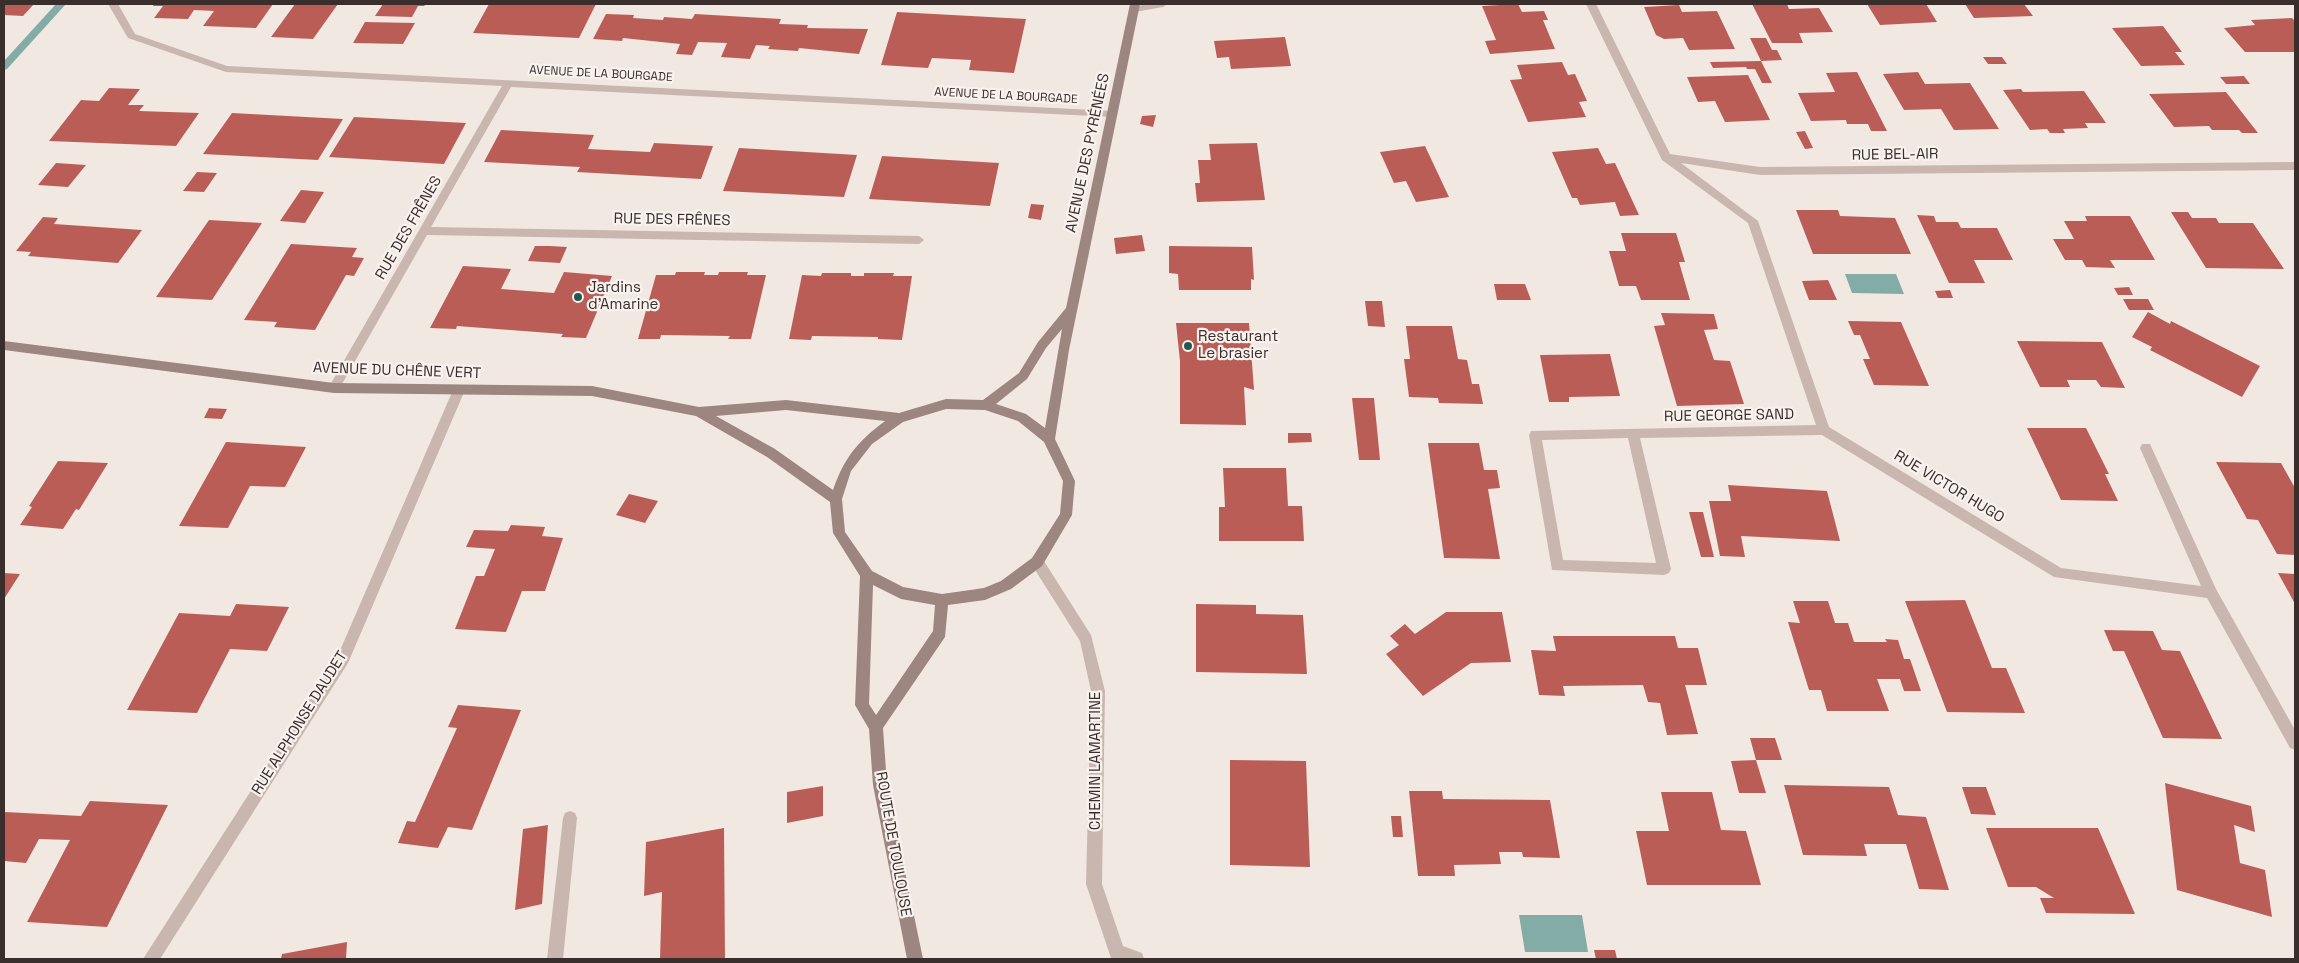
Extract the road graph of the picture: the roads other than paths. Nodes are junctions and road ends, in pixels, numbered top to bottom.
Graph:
1 (112, 4) edge
2 (1163, 4) edge
3 (1591, 4) edge
4 (1135, 6) edge
5 (509, 82) junction
6 (1113, 114) junction
7 (1666, 158) junction
8 (2295, 166) edge
9 (424, 231) junction
10 (919, 240) dead end
11 (1073, 308) junction
12 (4, 346) edge
13 (334, 388) junction
14 (458, 390) junction
15 (985, 405) junction
16 (699, 412) junction
17 (899, 418) junction
18 (1824, 430) junction
19 (1633, 434) junction
20 (1049, 439) junction
21 (2146, 448) dead end
22 (836, 500) junction
23 (1038, 562) junction
24 (867, 575) junction
25 (2211, 593) junction
26 (942, 600) junction
27 (876, 727) junction
28 (2295, 743) edge
29 (570, 818) dead end
30 (151, 959) edge
31 (555, 959) edge
32 (915, 959) edge
33 (1136, 959) edge

1 - 5 street, AVENUE DE LA BOURGADE
2 - 4 street
3 - 7 street
4 - 6 main road, AVENUE DES PYRÉNÉES
5 - 6 street, AVENUE DE LA BOURGADE
5 - 9 street, RUE DES FRÊNES
6 - 11 main road, AVENUE DES PYRÉNÉES
7 - 8 street, RUE BEL-AIR
7 - 18 street
9 - 10 street, RUE DES FRÊNES
9 - 13 street, RUE DES FRÊNES
11 - 15 main road, AVENUE DES PYRÉNÉES
11 - 20 main road, AVENUE DES PYRÉNÉES
12 - 13 main road, AVENUE DU CHÊNE VERT
13 - 14 main road, AVENUE DU CHÊNE VERT
14 - 16 main road, AVENUE DU CHÊNE VERT
14 - 30 street, RUE ALPHONSE DAUDET
15 - 17 main road
15 - 20 main road
16 - 17 main road, AVENUE DU CHÊNE VERT
16 - 22 main road, AVENUE DU CHÊNE VERT
17 - 22 main road
18 - 19 street, RUE GEORGE SAND
18 - 25 street, RUE VICTOR HUGO
19 - 19 street, RUE GEORGE SAND
20 - 23 main road
21 - 25 street
22 - 24 main road
23 - 26 main road
23 - 33 street, CHEMIN LAMARTINE
24 - 26 main road
24 - 27 main road
25 - 28 street
26 - 27 main road
27 - 32 main road, ROUTE DE TOULOUSE
29 - 31 street

